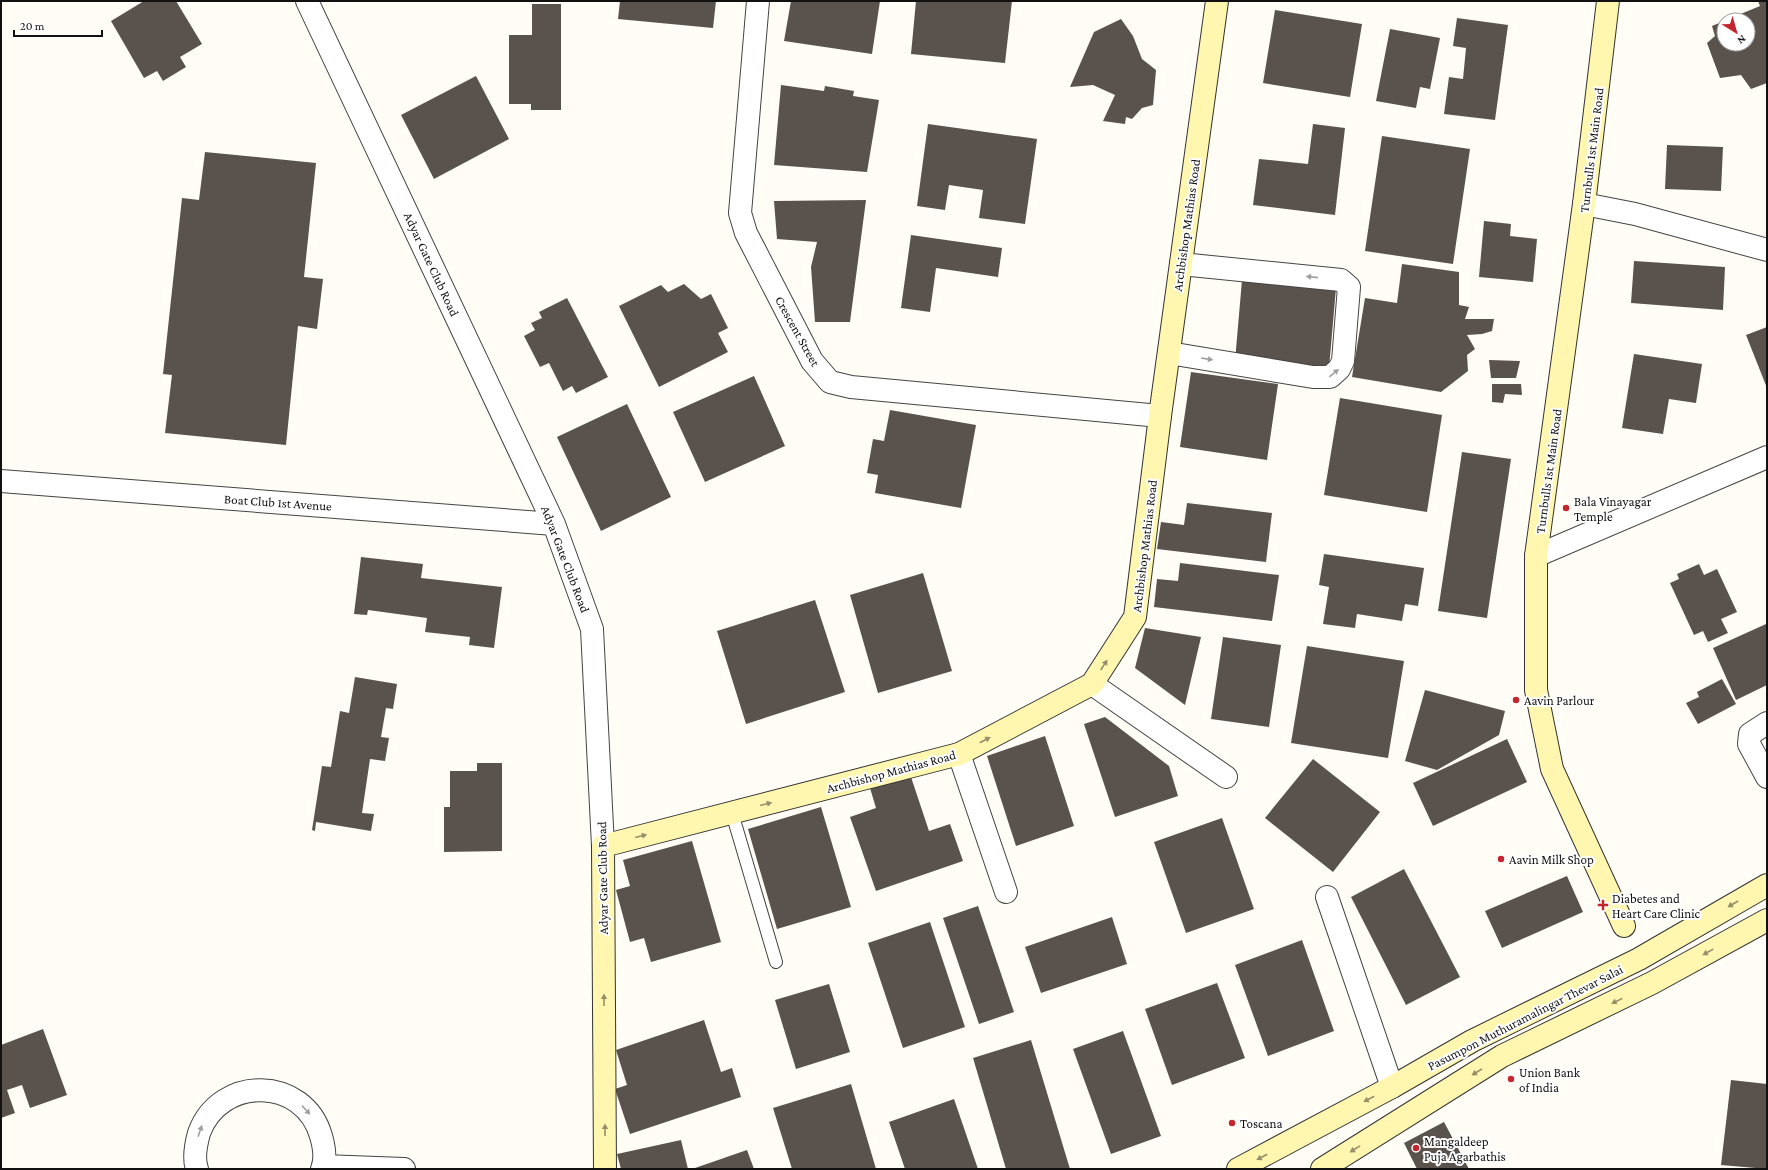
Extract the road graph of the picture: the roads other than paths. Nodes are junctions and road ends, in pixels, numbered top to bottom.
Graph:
1 (307, 1) edge
2 (758, 1) edge
3 (1217, 1) edge
4 (1608, 1) edge
5 (1584, 204) junction
6 (1767, 250) edge
7 (1181, 264) junction
8 (1169, 353) junction
9 (1160, 416) junction
10 (1767, 457) edge
11 (1, 481) edge
12 (554, 524) junction
13 (1536, 556) junction
14 (1092, 684) junction
15 (1767, 723) edge
16 (959, 754) junction
17 (1226, 776) dead end
18 (1767, 777) edge
19 (732, 813) junction
20 (603, 846) junction
21 (1767, 885) edge
22 (1006, 892) dead end
23 (1327, 897) dead end
24 (1767, 920) edge
25 (1624, 926) dead end
26 (776, 962) dead end
27 (1458, 1050) junction
28 (1502, 1056) junction
29 (1392, 1087) junction
30 (323, 1168) edge
31 (197, 1169) edge
32 (404, 1169) edge
33 (605, 1169) edge
34 (1238, 1169) edge
35 (1322, 1169) edge

1 - 12 street, Adyar Gate Club Road
2 - 9 street, Crescent Street
3 - 7 street, Archbishop Mathias Road
4 - 5 street, Turnbulls 1st Main Road
5 - 6 street
5 - 13 street, Turnbulls 1st Main Road
7 - 8 street, Archbishop Mathias Road
8 -> 7 street
8 - 9 street, Archbishop Mathias Road
14 -> 9 street, Archbishop Mathias Road
10 - 13 street
11 - 12 street, Boat Club 1st Avenue
12 - 20 street, Adyar Gate Club Road
13 - 25 street, Turnbulls 1st Main Road
16 -> 14 street, Archbishop Mathias Road
14 - 17 street
15 - 18 street
19 -> 16 street, Archbishop Mathias Road
16 - 22 street
20 -> 19 street, Archbishop Mathias Road
19 - 26 lane
33 -> 20 street, Adyar Gate Club Road
21 -> 27 street, Pasumpon Muthuramalingar Thevar Salai
23 - 29 street
24 -> 28 street, Pasumpon Muthuramalingar Thevar Salai
27 - 28 street
27 - 29 street, Pasumpon Muthuramalingar Thevar Salai
28 -> 35 street, Pasumpon Muthuramalingar Thevar Salai
29 -> 34 street, Pasumpon Muthuramalingar Thevar Salai
31 -> 30 street
30 - 32 street

